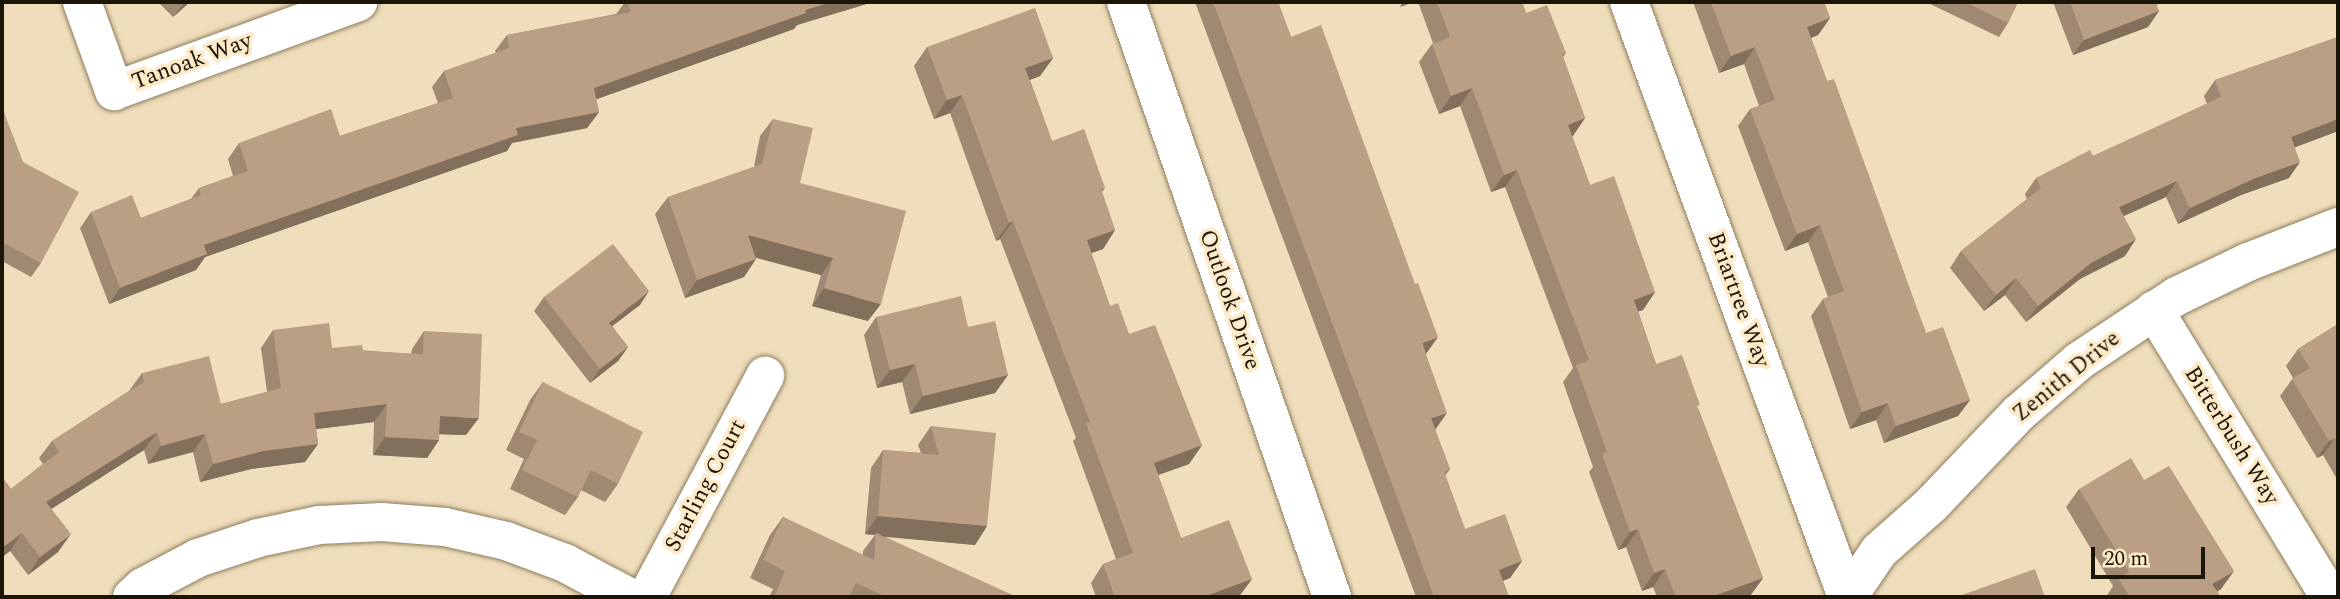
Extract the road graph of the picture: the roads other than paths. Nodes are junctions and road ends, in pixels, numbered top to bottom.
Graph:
1 (82, 2) edge
2 (358, 2) edge
3 (1126, 2) edge
4 (1629, 2) edge
5 (2338, 227) edge
6 (2154, 310) junction
7 (765, 376) dead end
8 (132, 597) edge
9 (629, 597) edge
10 (647, 597) edge
11 (1332, 597) edge
12 (1847, 597) edge
13 (2330, 597) edge

1 - 2 street, Tanoak Way
3 - 11 street, Outlook Drive
4 - 12 street, Briartree Way
5 - 6 street, Zenith Drive
6 - 12 street, Zenith Drive
6 - 13 street, Bitterbush Way
7 - 10 street, Starling Court
8 - 9 street

